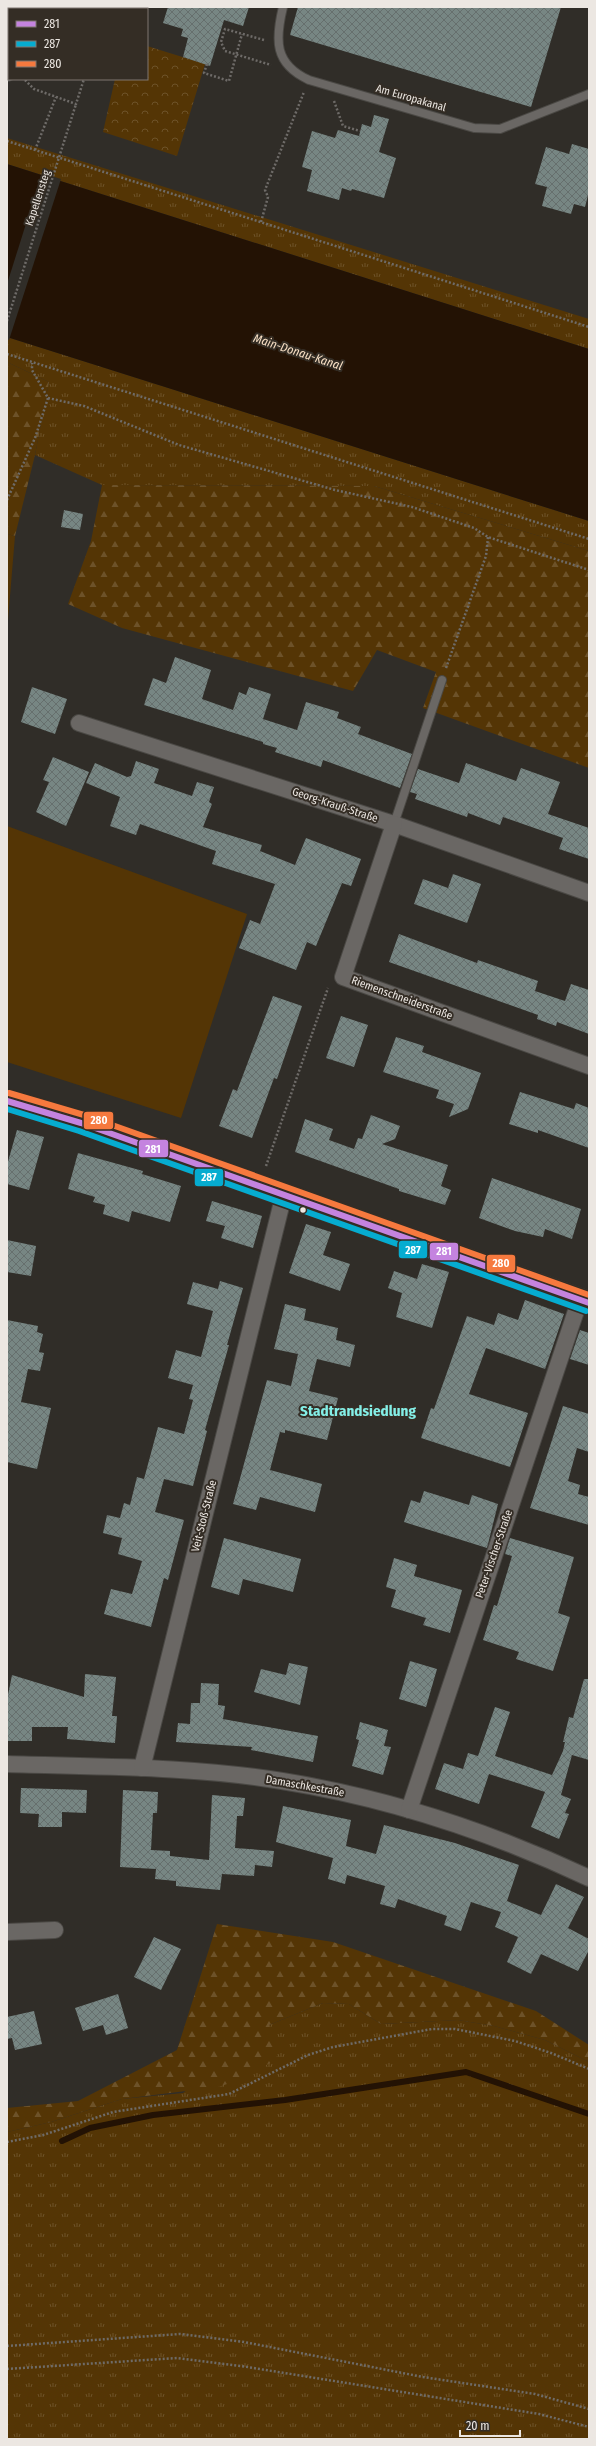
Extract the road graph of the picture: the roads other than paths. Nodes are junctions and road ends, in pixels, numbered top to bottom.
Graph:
1 (283, 7) edge
2 (589, 94) edge
3 (442, 680) road end
4 (80, 723) dead end
5 (394, 824) junction
6 (589, 893) edge
7 (589, 1066) edge
8 (7, 1102) edge
9 (284, 1194) junction
10 (584, 1301) edge
11 (7, 1764) edge
12 (142, 1768) junction
13 (409, 1810) junction
14 (589, 1878) edge
15 (56, 1930) dead end
16 (7, 1932) edge

1 - 2 lane, Am Europakanal
3 - 5 lane
4 - 5 street, Georg-Krauß-Straße
5 - 6 street, Georg-Krauß-Straße
5 - 7 street, Riemenschneiderstraße
8 - 9 street
9 - 10 street
9 - 12 street, Veit-Stoß-Straße
10 - 13 street, Peter-Vischer-Straße
11 - 12 street, Damaschkestraße
12 - 13 street, Damaschkestraße
13 - 14 street, Damaschkestraße
15 - 16 street

